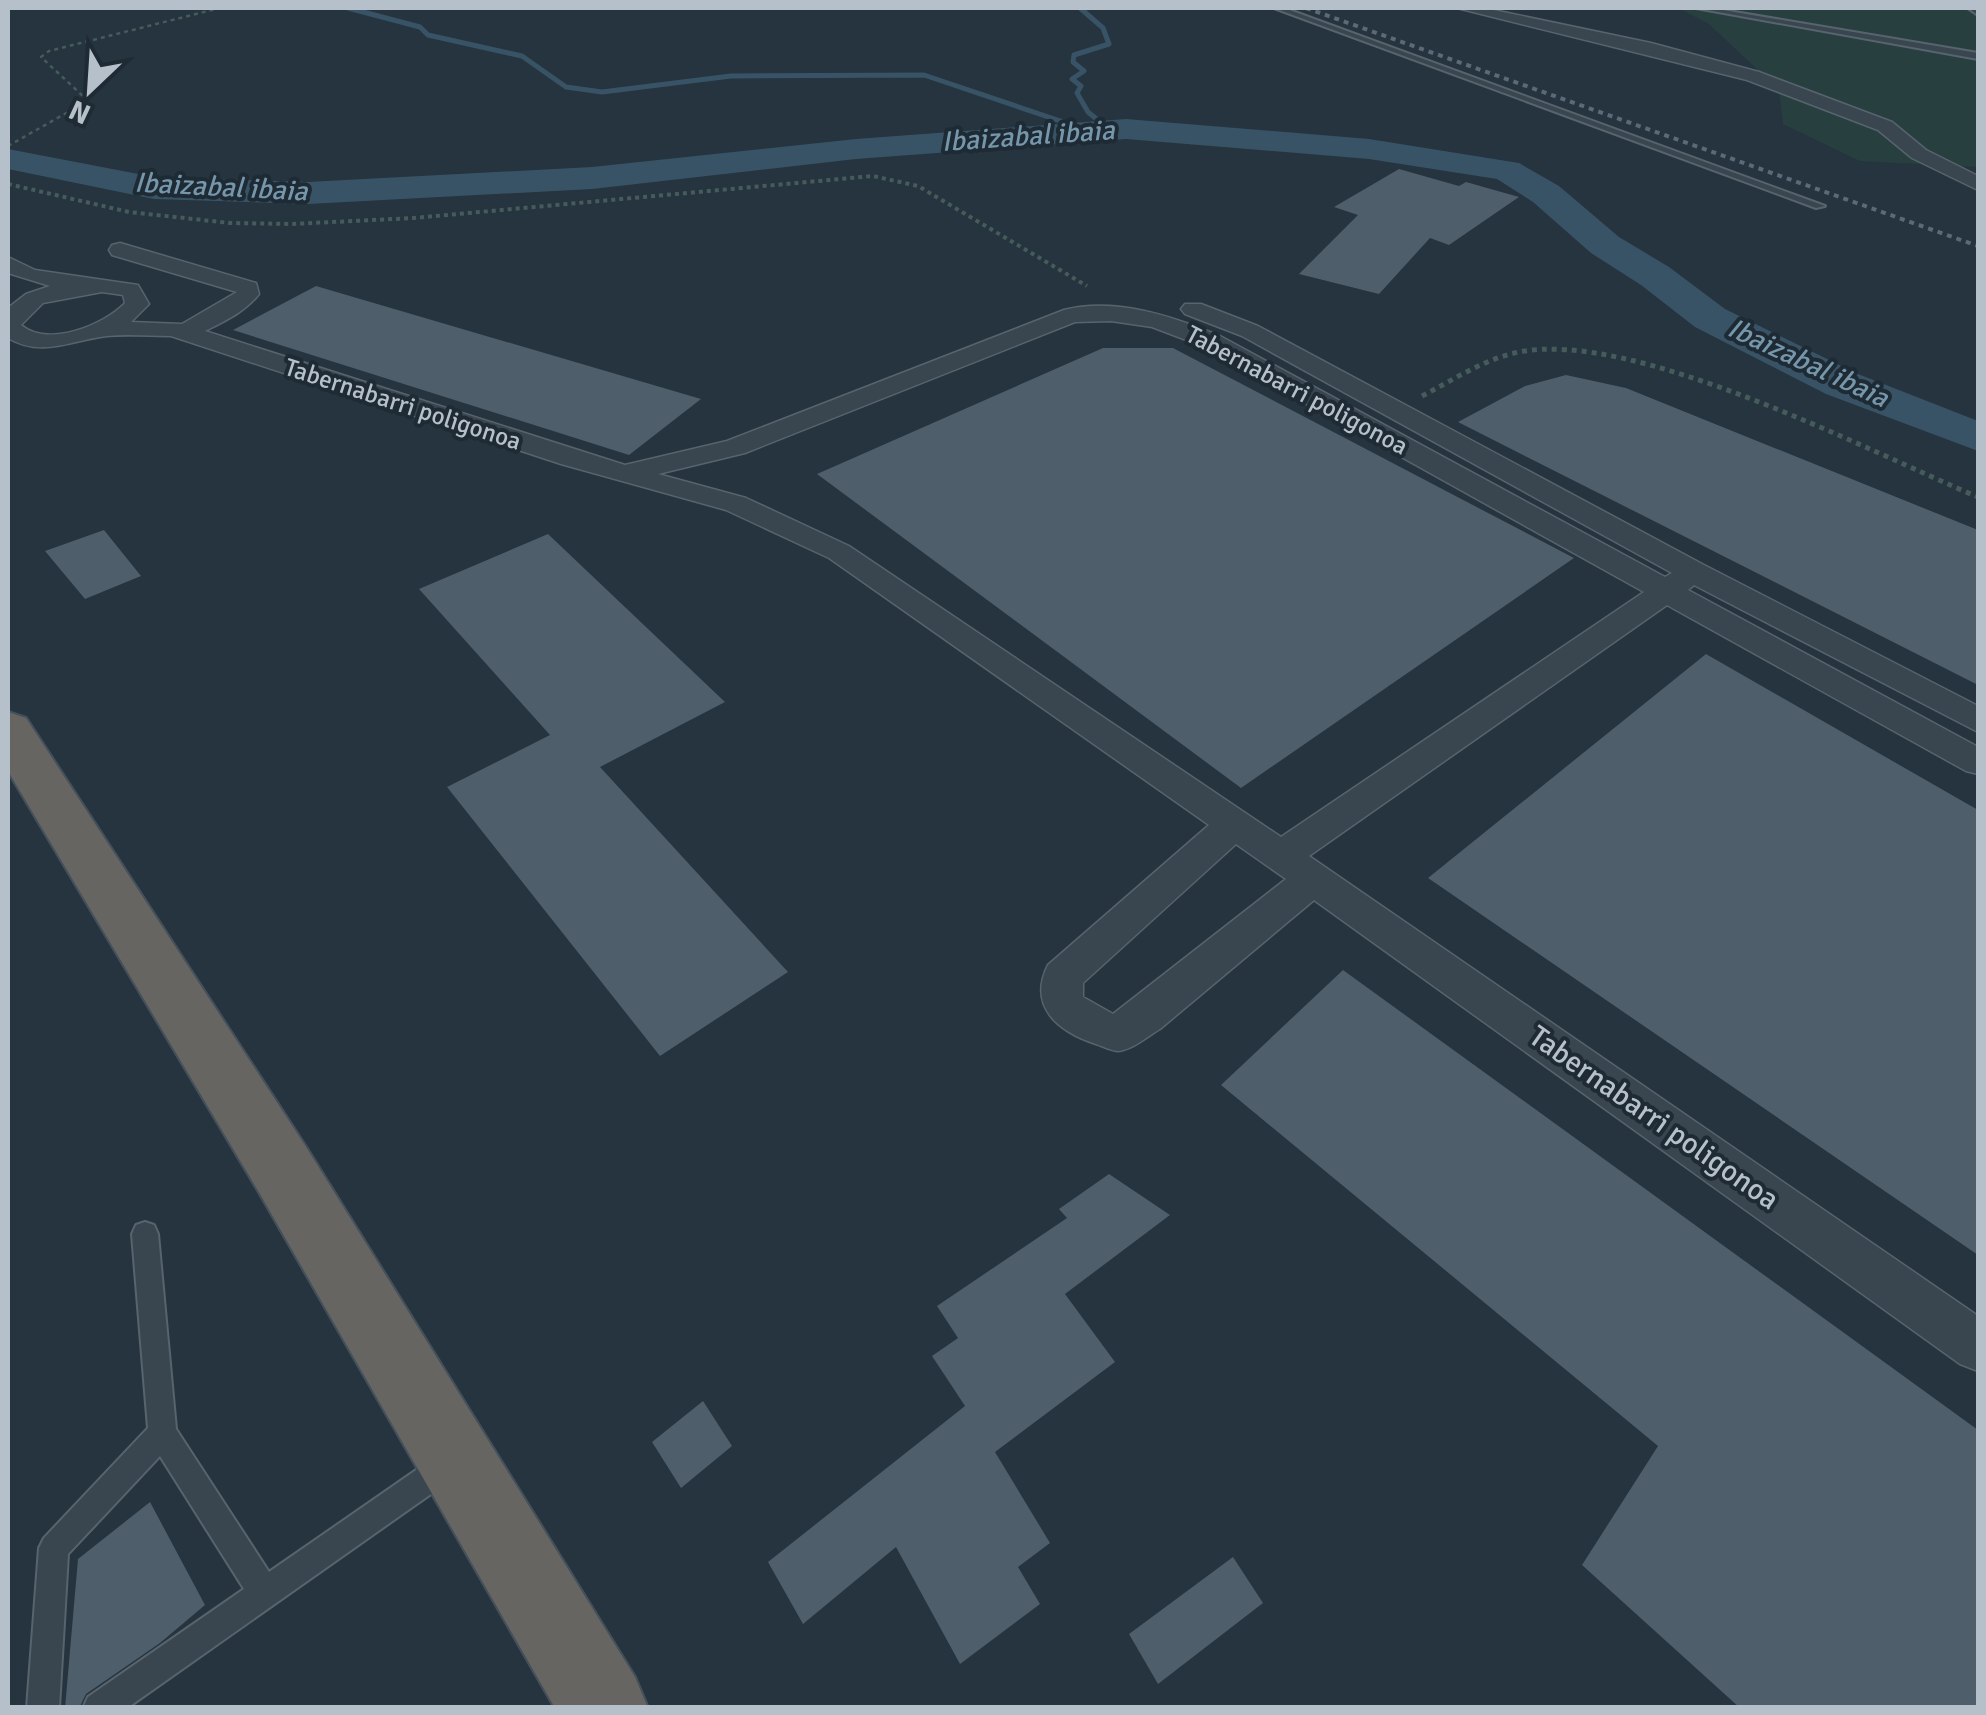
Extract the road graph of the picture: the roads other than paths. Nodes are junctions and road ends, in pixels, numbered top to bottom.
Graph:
1 (1278, 8) edge
2 (1465, 8) edge
3 (1700, 8) edge
4 (1972, 8) edge
5 (1978, 14) edge
6 (1978, 56) edge
7 (1978, 184) edge
8 (1820, 206) dead end
9 (120, 250) dead end
10 (18, 269) edge
11 (84, 286) junction
12 (27, 304) junction
13 (137, 304) junction
14 (1072, 315) junction
15 (103, 330) junction
16 (178, 331) junction
17 (11, 333) edge
18 (736, 446) junction
19 (623, 471) junction
20 (736, 504) junction
21 (1679, 582) junction
22 (1978, 720) edge
23 (8, 730) edge
24 (1978, 762) edge
25 (1234, 824) junction
26 (1297, 867) junction
27 (146, 1234) dead end
28 (1978, 1346) edge
29 (162, 1433) junction
30 (455, 1460) junction
31 (264, 1592) junction
32 (44, 1708) edge
33 (99, 1708) edge
34 (604, 1708) edge

1 - 8 lane
2 - 7 street
3 - 6 lane
4 - 5 lane
9 - 16 street
10 - 11 street
10 - 12 street
11 - 12 street
11 - 13 street
12 - 17 street
13 - 15 street
13 - 16 street
14 - 18 street, Tabernabarri poligonoa
14 - 21 street, Tabernabarri poligonoa
14 - 21 street
15 - 16 street
15 - 17 street
16 - 19 street, Tabernabarri poligonoa
18 - 19 street, Tabernabarri poligonoa
18 - 20 street
19 - 20 street, Tabernabarri poligonoa
20 - 25 street, Tabernabarri poligonoa
21 - 22 street
21 - 24 street, Tabernabarri poligonoa
21 - 26 street
23 - 30 highway
25 - 26 street, Tabernabarri poligonoa
25 - 26 street
26 - 28 street, Tabernabarri poligonoa
27 - 29 lane
29 - 31 lane
29 - 32 lane
30 - 31 lane
30 - 34 highway
31 - 33 lane

